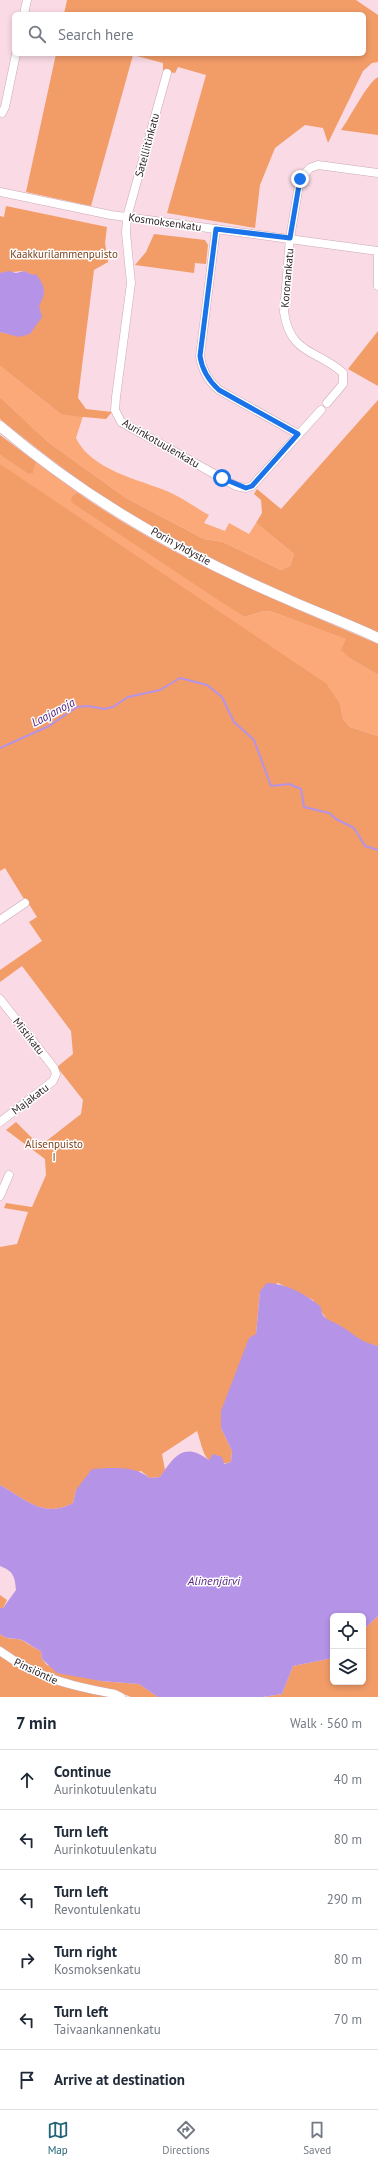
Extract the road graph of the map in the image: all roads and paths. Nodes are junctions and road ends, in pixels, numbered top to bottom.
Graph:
1 (27, 0) edge
2 (24, 12) edge
3 (16, 56) edge
4 (167, 73) dead end
5 (2, 113) dead end
6 (378, 173) edge
7 (0, 192) edge
8 (127, 217) junction
9 (216, 229) junction
10 (290, 238) junction
11 (378, 252) edge
12 (378, 286) edge
13 (327, 403) dead end
14 (321, 410) dead end
15 (0, 426) edge
16 (298, 434) junction
17 (378, 638) edge
18 (25, 903) dead end
19 (0, 920) edge
20 (0, 999) edge
21 (56, 1074) joint
22 (1, 1120) edge
23 (9, 1176) dead end
24 (0, 1196) edge
25 (0, 1651) edge
26 (121, 1697) edge

1 - 2 street
3 - 5 street
4 - 8 street, Satelliitinkatu
6 - 10 street
7 - 8 street, Kosmoksenkatu
8 - 9 street, Kosmoksenkatu
8 - 16 street, Aurinkotuulenkatu
9 - 10 street, Kosmoksenkatu
9 - 16 street
10 - 11 street, Kosmoksenkatu
10 - 13 street, Koronankatu
11 - 12 street
14 - 16 street, Aurinkotuulenkatu
15 - 17 main road, Porin yhdystie
18 - 19 street
20 - 21 street, Mistikatu
21 - 22 street, Majakatu
23 - 24 street
25 - 26 street, Pinsiöntie

